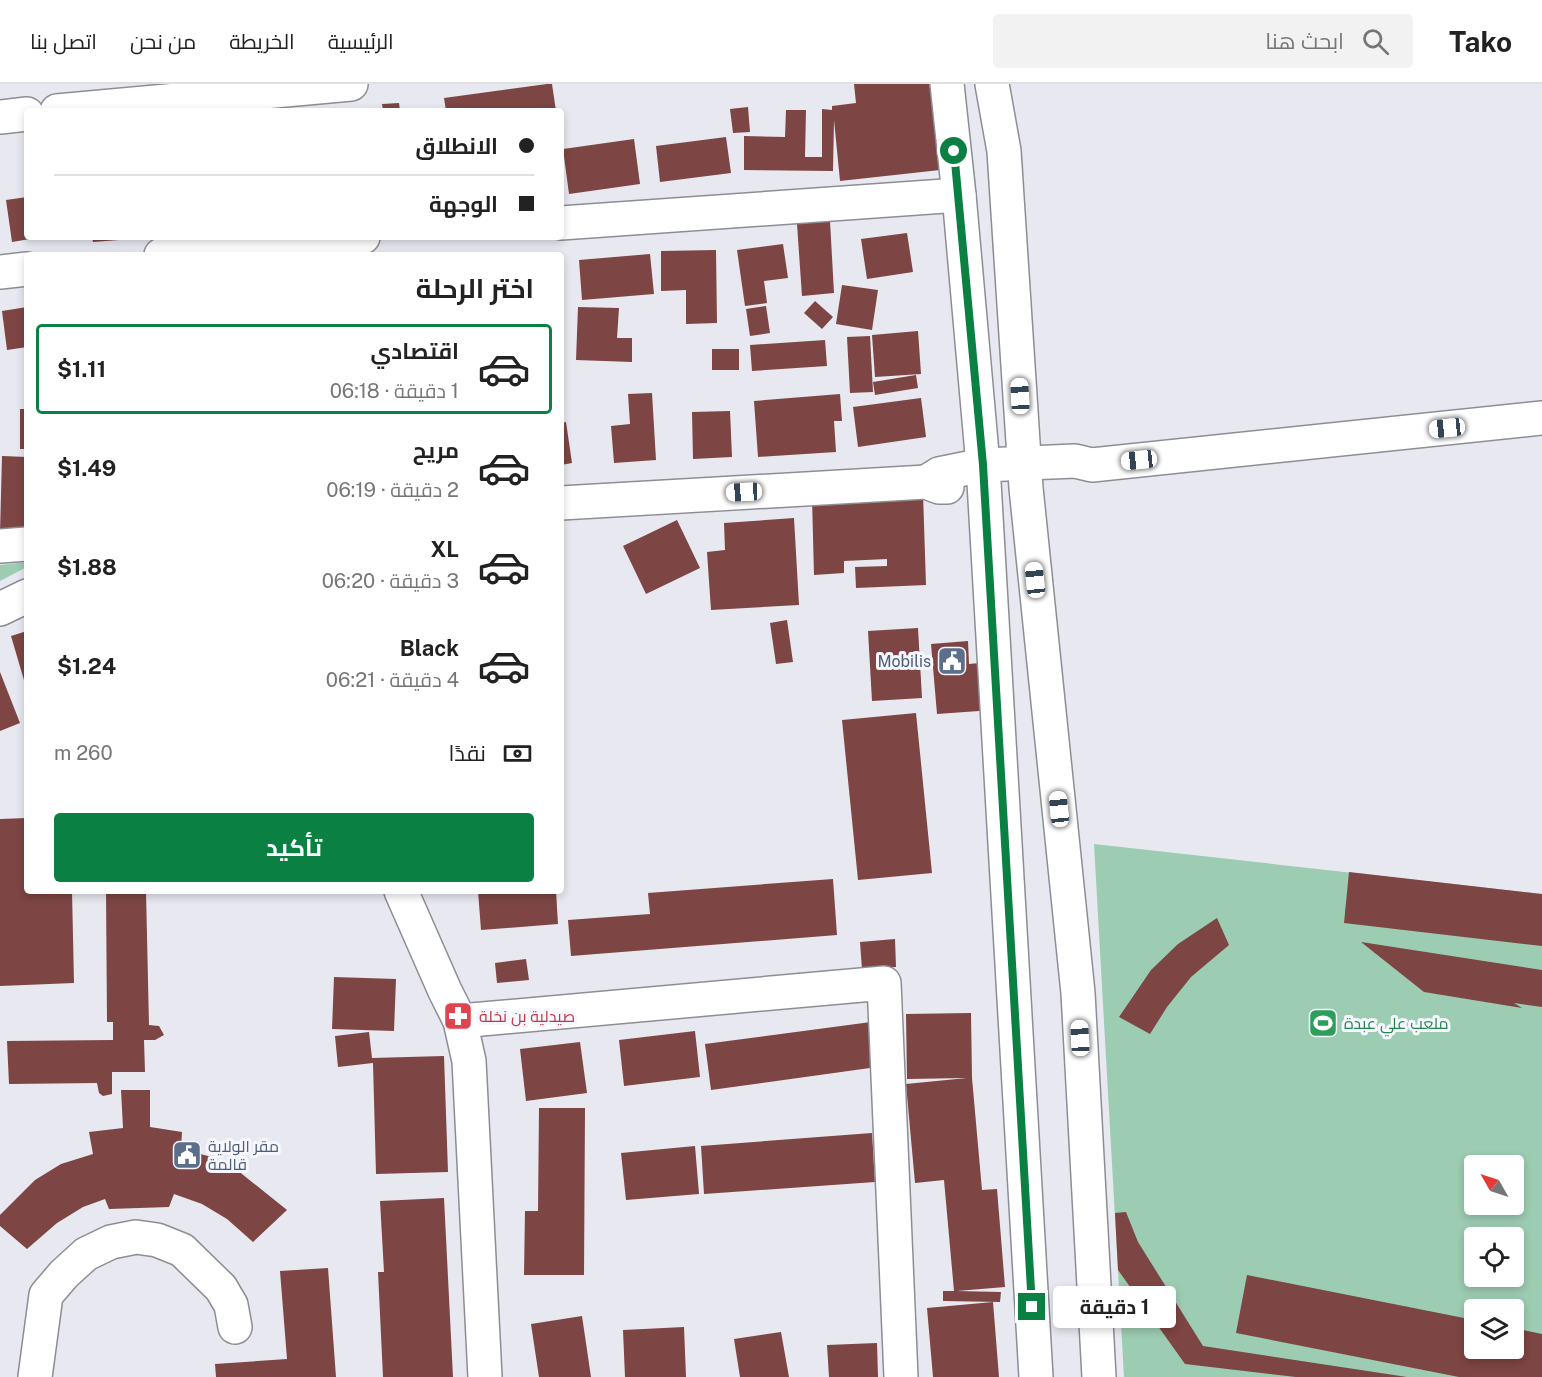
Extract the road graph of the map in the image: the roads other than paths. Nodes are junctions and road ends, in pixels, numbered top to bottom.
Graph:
1 (351, 84) edge
2 (947, 84) edge
3 (992, 84) edge
4 (264, 95) edge
5 (96, 108) edge
6 (24, 114) edge
7 (0, 117) edge
8 (959, 195) junction
9 (564, 223) edge
10 (328, 240) edge
11 (269, 245) edge
12 (193, 252) edge
13 (24, 269) edge
14 (0, 272) edge
15 (1542, 418) edge
16 (1025, 475) junction
17 (983, 477) junction
18 (564, 503) edge
19 (24, 544) edge
20 (0, 546) edge
21 (24, 597) edge
22 (0, 609) edge
23 (402, 894) edge
24 (460, 1021) junction
25 (235, 1327) dead end
26 (36, 1377) edge
27 (485, 1377) edge
28 (901, 1377) edge
29 (1036, 1377) edge
30 (1099, 1377) edge

1 - 4 street
2 - 8 street
3 - 16 street
4 - 5 street
6 - 7 street
8 - 9 street
8 - 17 street
10 - 11 street
11 - 12 street
13 - 14 street
15 - 16 street
16 - 17 street
16 - 30 street
17 - 18 street
17 - 29 street
19 - 20 street
21 - 22 street
23 - 24 street
24 - 27 street
24 - 28 street
25 - 26 street

